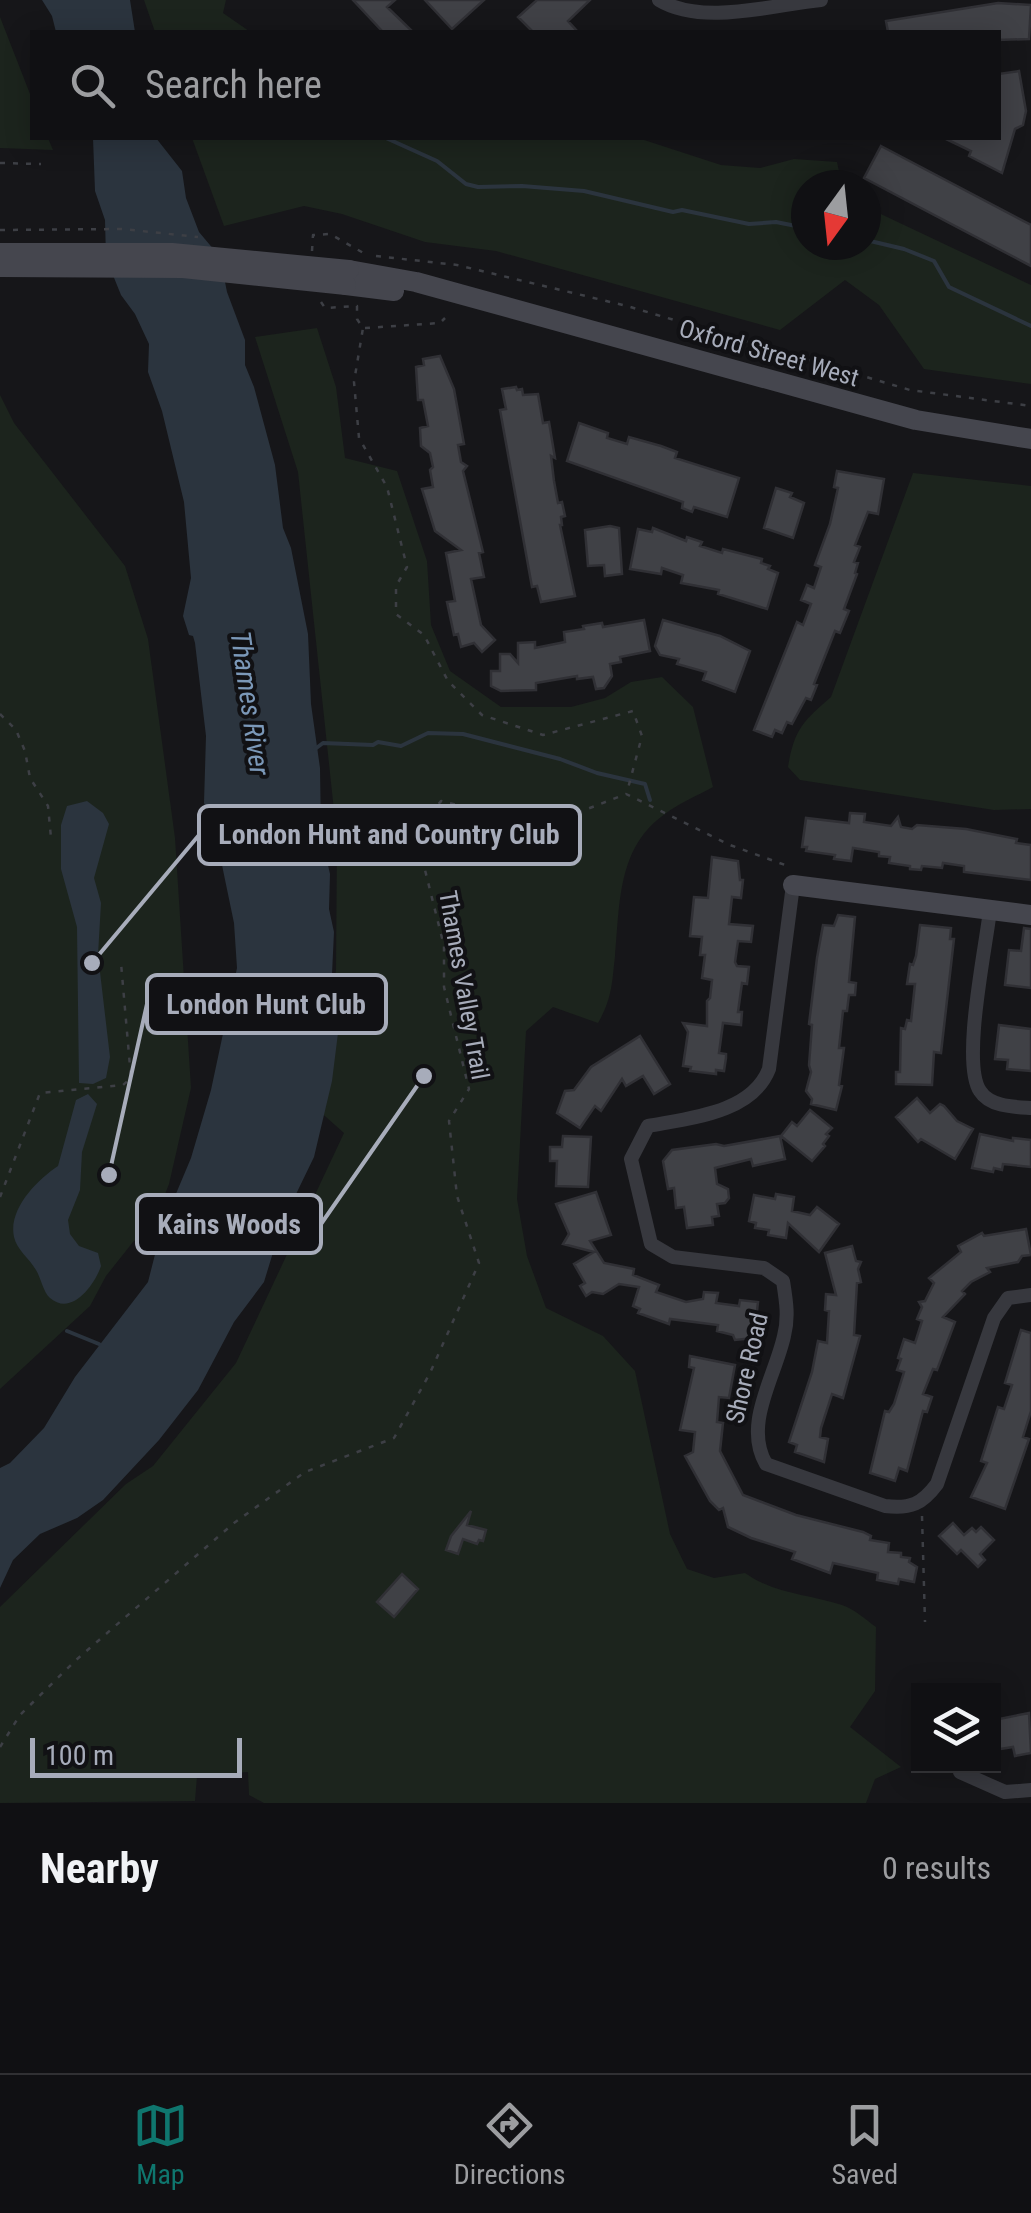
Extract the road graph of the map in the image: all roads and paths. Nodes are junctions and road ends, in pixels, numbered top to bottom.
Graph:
1 (659, 0) edge
2 (821, 0) edge
3 (0, 164) edge
4 (41, 164) dead end
5 (0, 253) edge
6 (367, 255) dead end
7 (0, 267) edge
8 (348, 278) junction
9 (324, 308) dead end
10 (446, 318) dead end
11 (363, 328) junction
12 (1031, 406) edge
13 (1031, 439) edge
14 (0, 714) edge
15 (626, 794) junction
16 (51, 838) dead end
17 (785, 865) dead end
18 (793, 885) joint
19 (990, 910) junction
20 (1031, 915) edge
21 (121, 964) dead end
22 (1031, 1108) edge
23 (0, 1197) edge
24 (1031, 1295) edge
25 (922, 1514) dead end
26 (925, 1622) dead end
27 (0, 1747) edge
28 (962, 1773) edge
29 (1031, 1790) edge

1 - 2 street
3 - 4 path
5 - 8 main road, Oxford Street West, bridge
6 - 12 path
7 - 8 main road, Oxford Street West, bridge
8 - 13 main road, Oxford Street West
9 - 11 path
10 - 11 path
11 - 15 path
14 - 16 path
15 - 17 path
15 - 27 path, Thames Valley Trail
18 - 19 main road, Shore Road
18 - 24 street, Shore Road
19 - 20 main road, Shore Road
19 - 22 street
21 - 23 path
25 - 26 path
28 - 29 street

